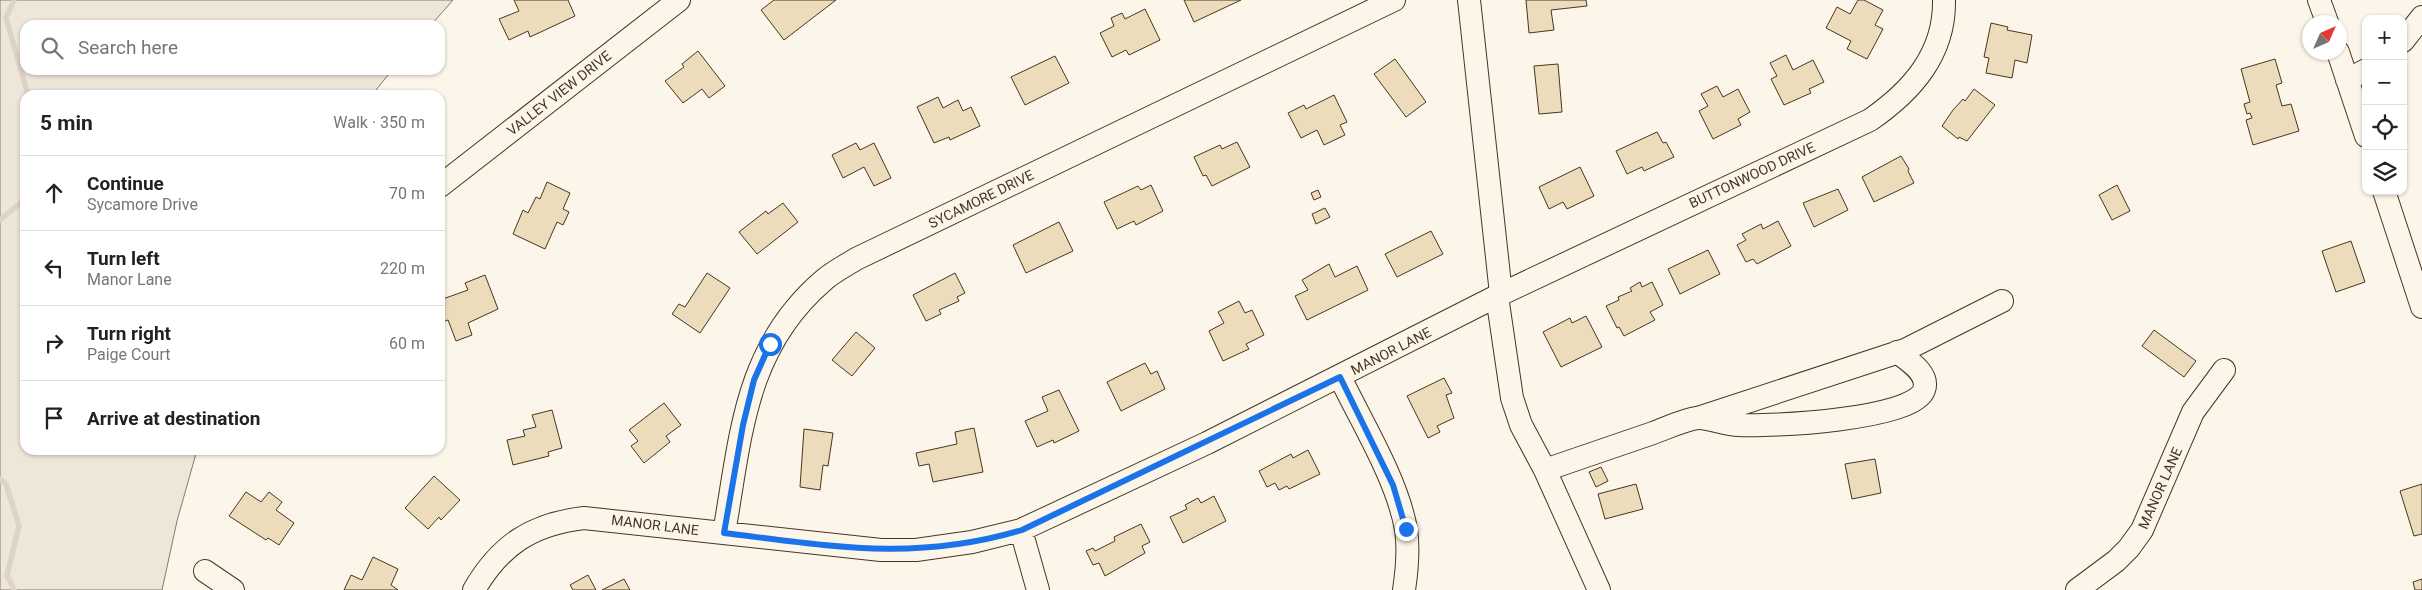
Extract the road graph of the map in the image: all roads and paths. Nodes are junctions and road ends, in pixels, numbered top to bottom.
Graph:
1 (679, 0) edge
2 (1394, 0) edge
3 (1468, 0) edge
4 (1944, 0) edge
5 (2319, 0) edge
6 (2324, 15) edge
7 (2422, 17) edge
8 (2407, 36) edge
9 (2344, 60) edge
10 (2356, 75) edge
11 (2362, 112) edge
12 (445, 182) edge
13 (2385, 195) edge
14 (1499, 295) junction
15 (2002, 301) dead end
16 (2422, 308) edge
17 (1897, 352) junction
18 (2224, 370) dead end
19 (1340, 377) junction
20 (1697, 418) junction
21 (1545, 470) junction
22 (1022, 530) junction
23 (724, 533) junction
24 (204, 571) dead end
25 (233, 590) edge
26 (474, 590) edge
27 (1038, 590) edge
28 (1404, 590) edge
29 (1599, 590) edge
30 (2077, 590) edge

1 - 12 street, VALLEY VIEW DRIVE
2 - 23 street, SYCAMORE DRIVE
3 - 14 street
4 - 14 street, BUTTONWOOD DRIVE
5 - 6 street
7 - 8 street
9 - 10 street
10 - 11 street
13 - 16 street
14 - 19 street, MANOR LANE
14 - 21 street
15 - 17 street
17 - 20 street
17 - 20 street
18 - 30 street, MANOR LANE
19 - 22 street, MANOR LANE
19 - 28 street
20 - 21 street
21 - 29 street
22 - 23 street, MANOR LANE
22 - 27 street
23 - 26 street, MANOR LANE
24 - 25 street

